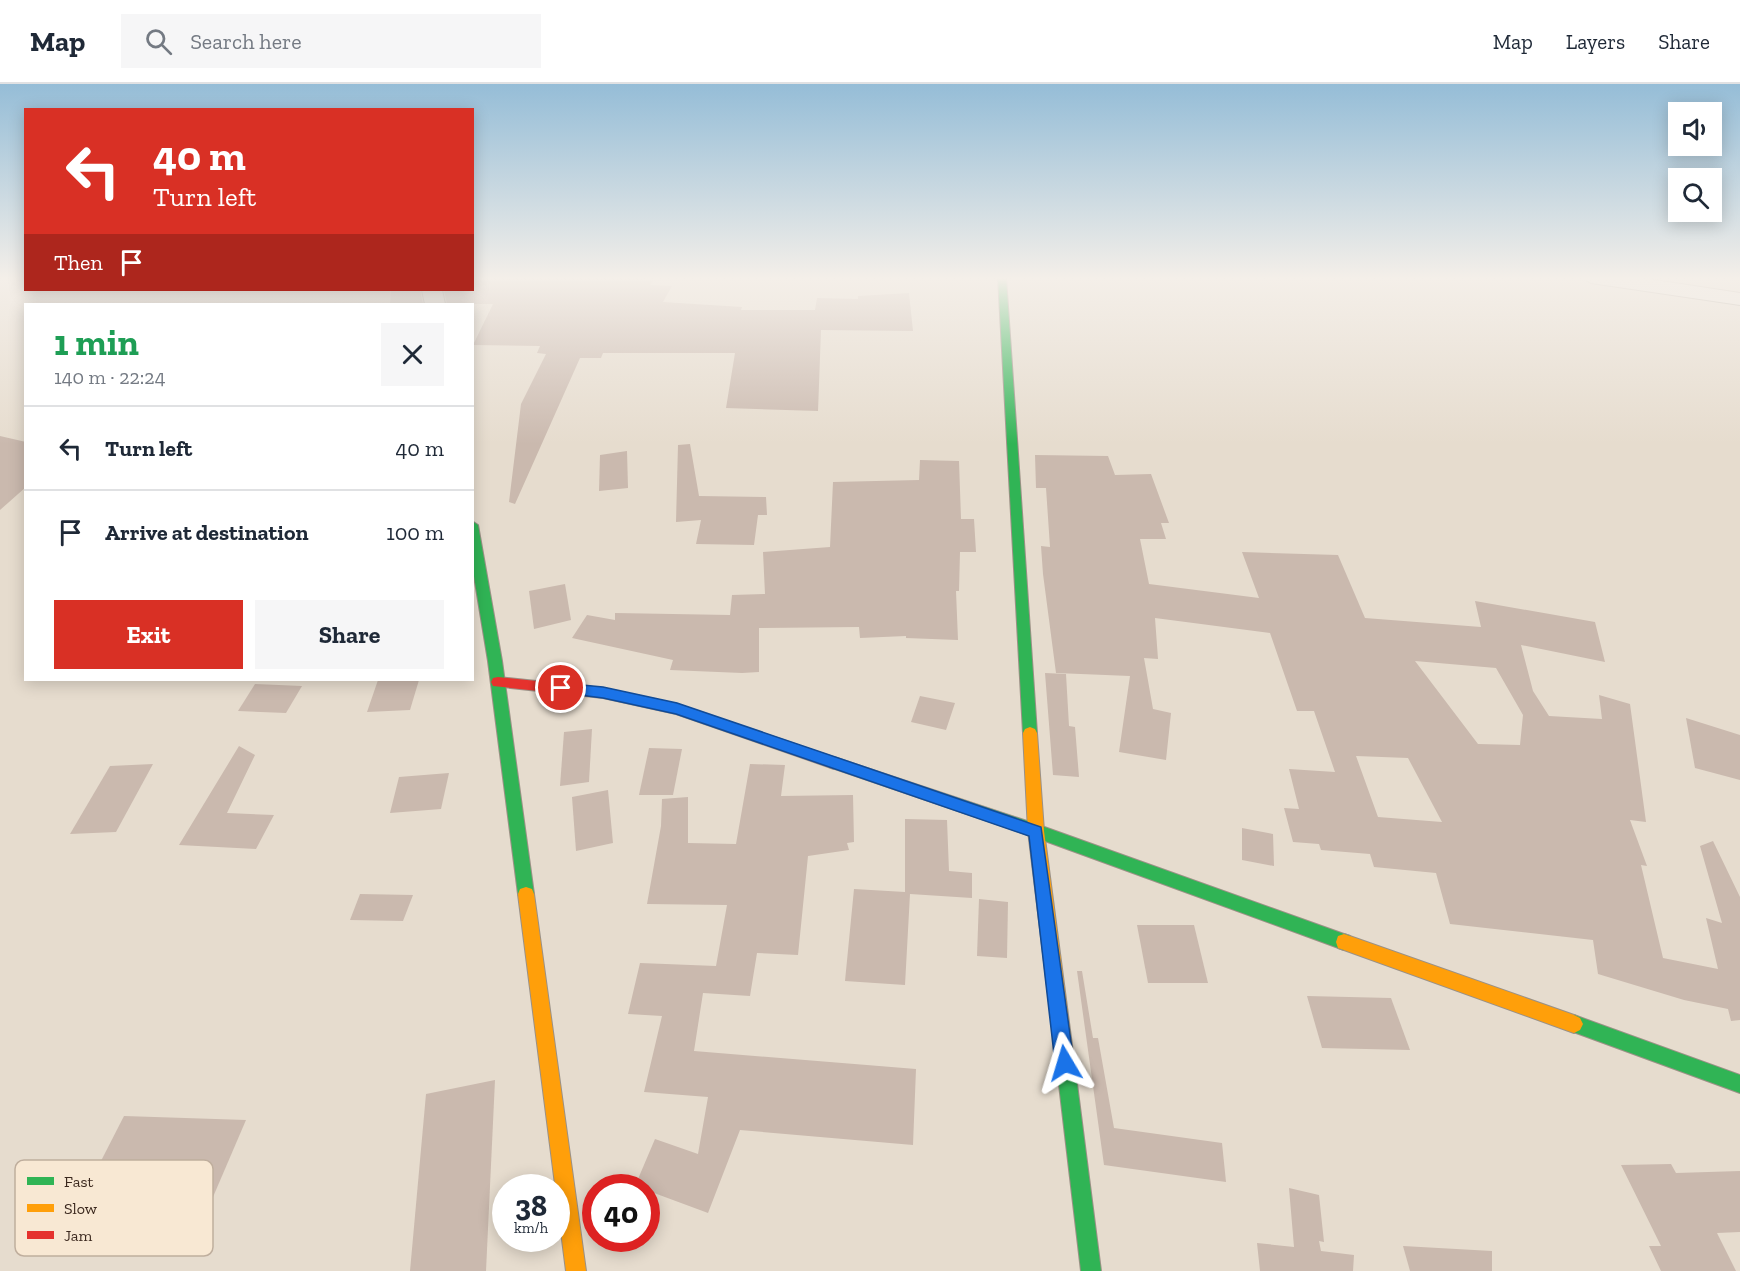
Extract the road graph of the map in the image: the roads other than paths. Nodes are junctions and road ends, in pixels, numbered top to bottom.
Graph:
1 (1005, 332) edge
2 (474, 537) edge
3 (498, 682) junction
4 (1036, 831) junction
5 (1740, 1084) edge
6 (576, 1271) edge
7 (1091, 1271) edge

1 - 4 street
2 - 3 street
3 - 4 street
3 - 6 street
4 - 5 street
4 - 7 street

